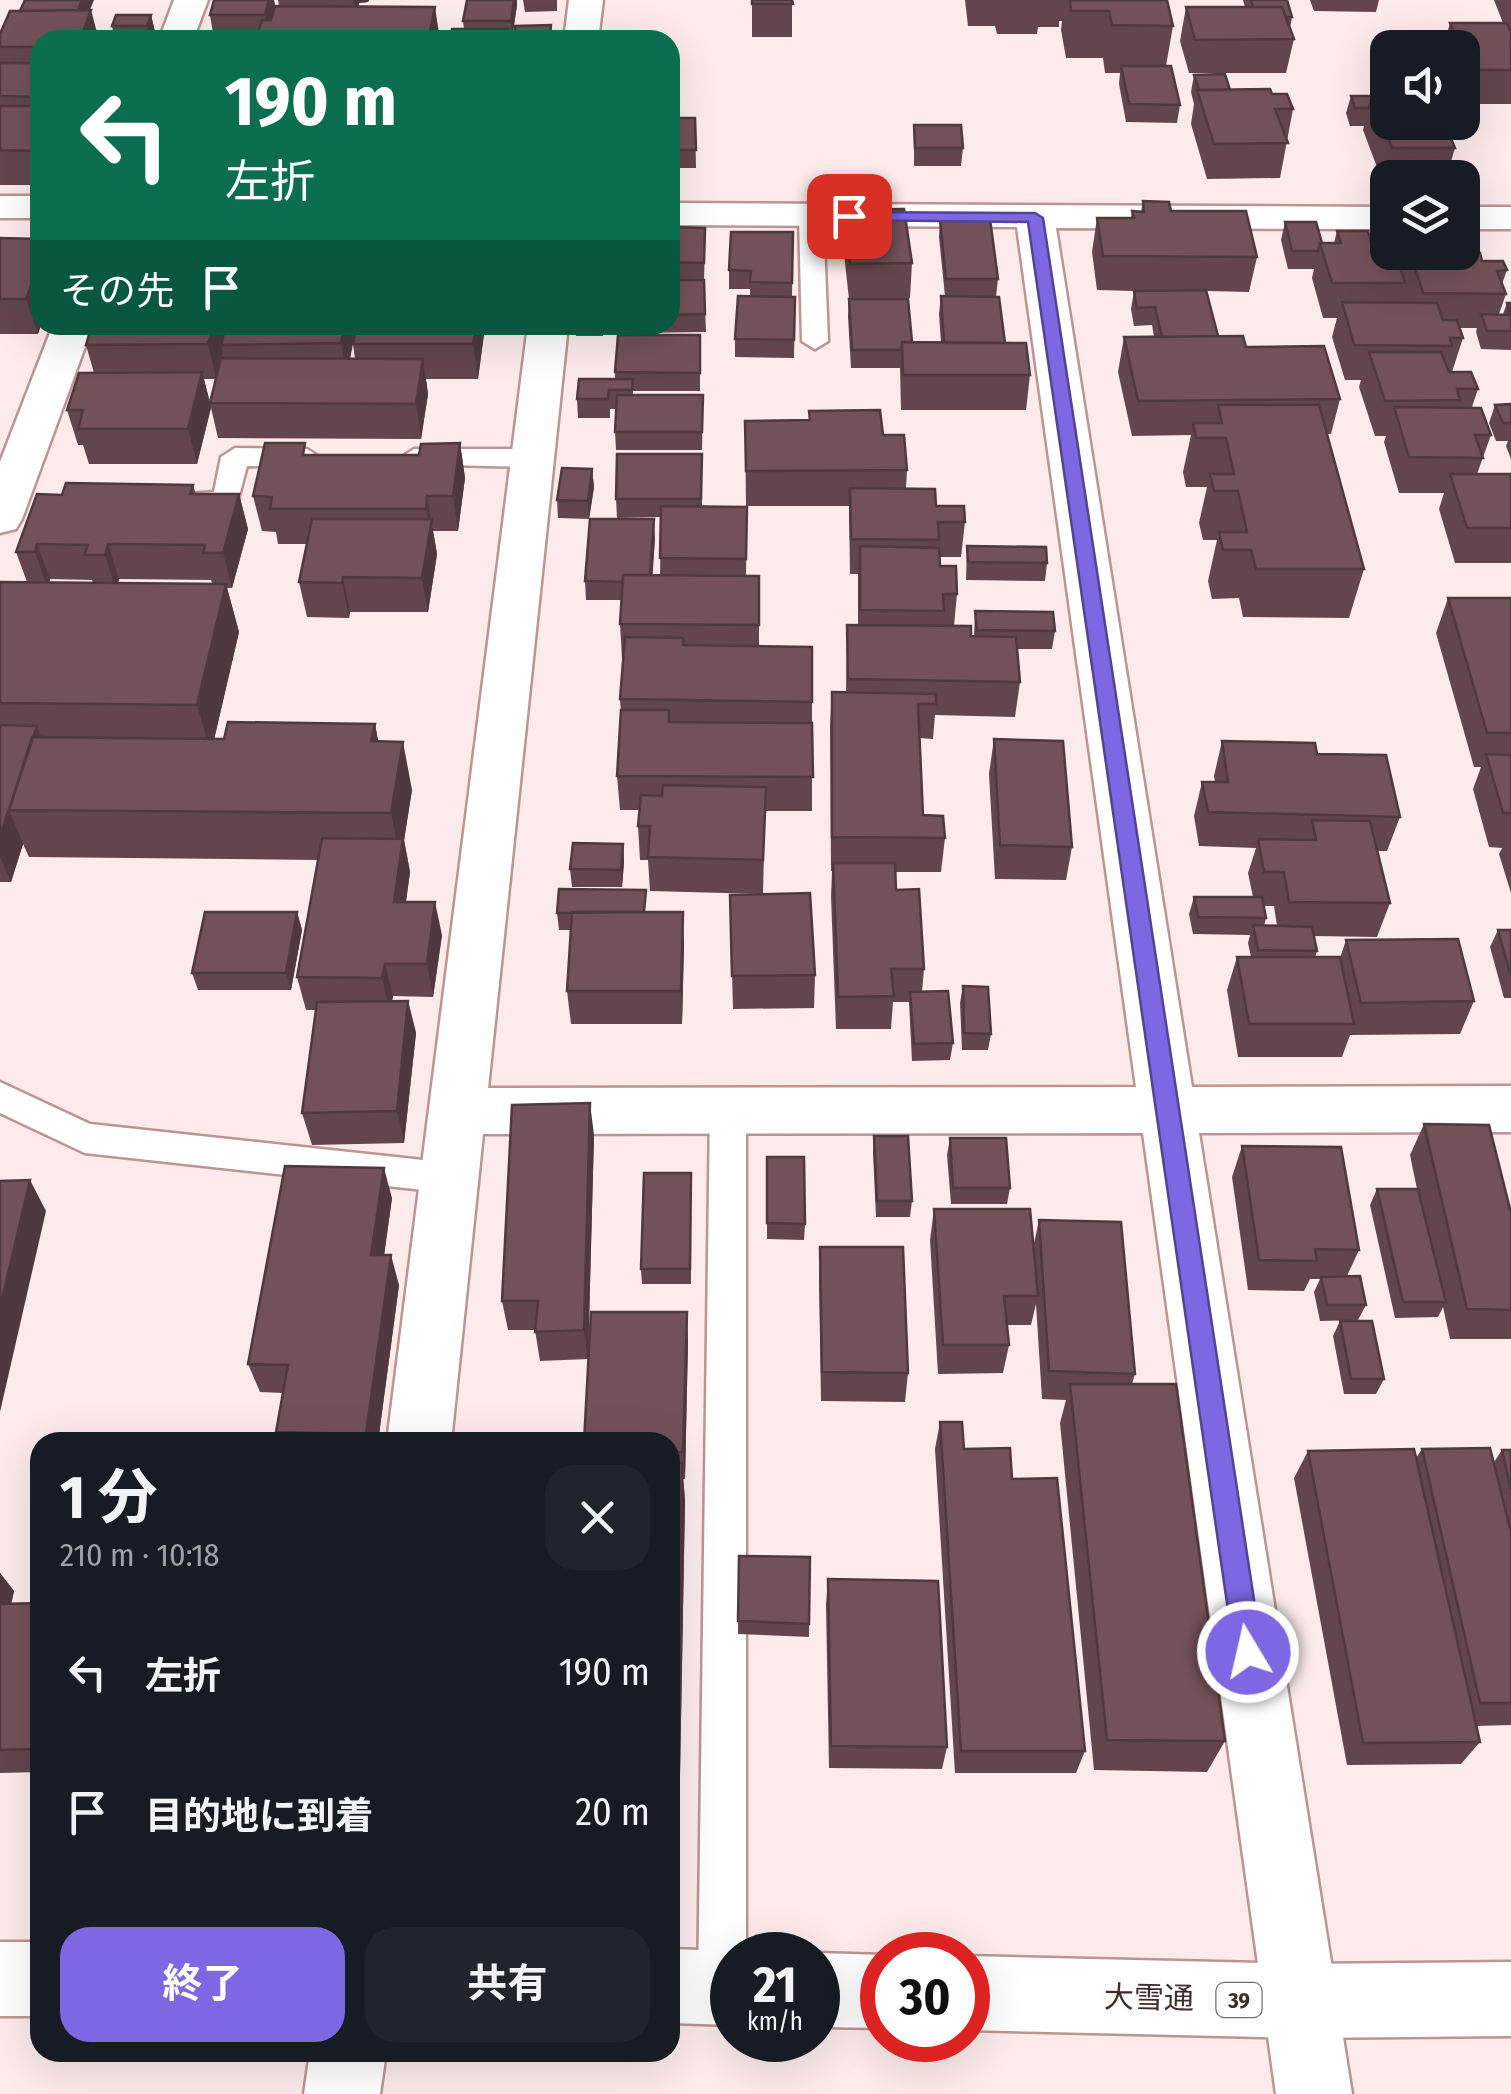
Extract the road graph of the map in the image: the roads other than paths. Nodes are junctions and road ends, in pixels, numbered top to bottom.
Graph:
1 (191, 0) edge
2 (586, 0) edge
3 (180, 30) edge
4 (582, 30) edge
5 (0, 206) edge
6 (30, 207) edge
7 (680, 214) edge
8 (811, 215) junction
9 (1035, 218) junction
10 (1370, 218) edge
11 (1480, 218) edge
12 (1511, 218) edge
13 (70, 335) edge
14 (547, 335) edge
15 (816, 342) dead end
16 (334, 458) edge
17 (394, 458) edge
18 (533, 458) junction
19 (166, 500) edge
20 (12, 506) edge
21 (0, 1096) edge
22 (1165, 1109) junction
23 (1511, 1109) edge
24 (728, 1110) junction
25 (459, 1111) junction
26 (451, 1178) junction
27 (420, 1432) edge
28 (30, 1978) edge
29 (0, 1979) edge
30 (708, 1987) edge
31 (990, 1994) edge
32 (1511, 2000) edge
33 (1301, 2001) junction
34 (347, 2062) edge
35 (342, 2094) edge
36 (1314, 2094) edge

1 - 3 main road
2 - 4 main road
5 - 6 main road
7 - 8 main road
8 - 9 main road
8 - 15 lane
9 - 10 main road
9 - 22 main road
11 - 12 main road
13 - 20 main road
14 - 18 main road
16 - 19 lane
17 - 18 lane
18 - 25 main road
21 - 26 lane
22 - 23 main road
22 - 24 main road
22 - 33 main road
24 - 25 main road
24 - 30 lane
25 - 26 main road
26 - 27 main road
28 - 29 main road
31 - 33 main road, 大雪通 / 39
32 - 33 main road, 大雪通 / 39
33 - 36 main road
34 - 35 main road

